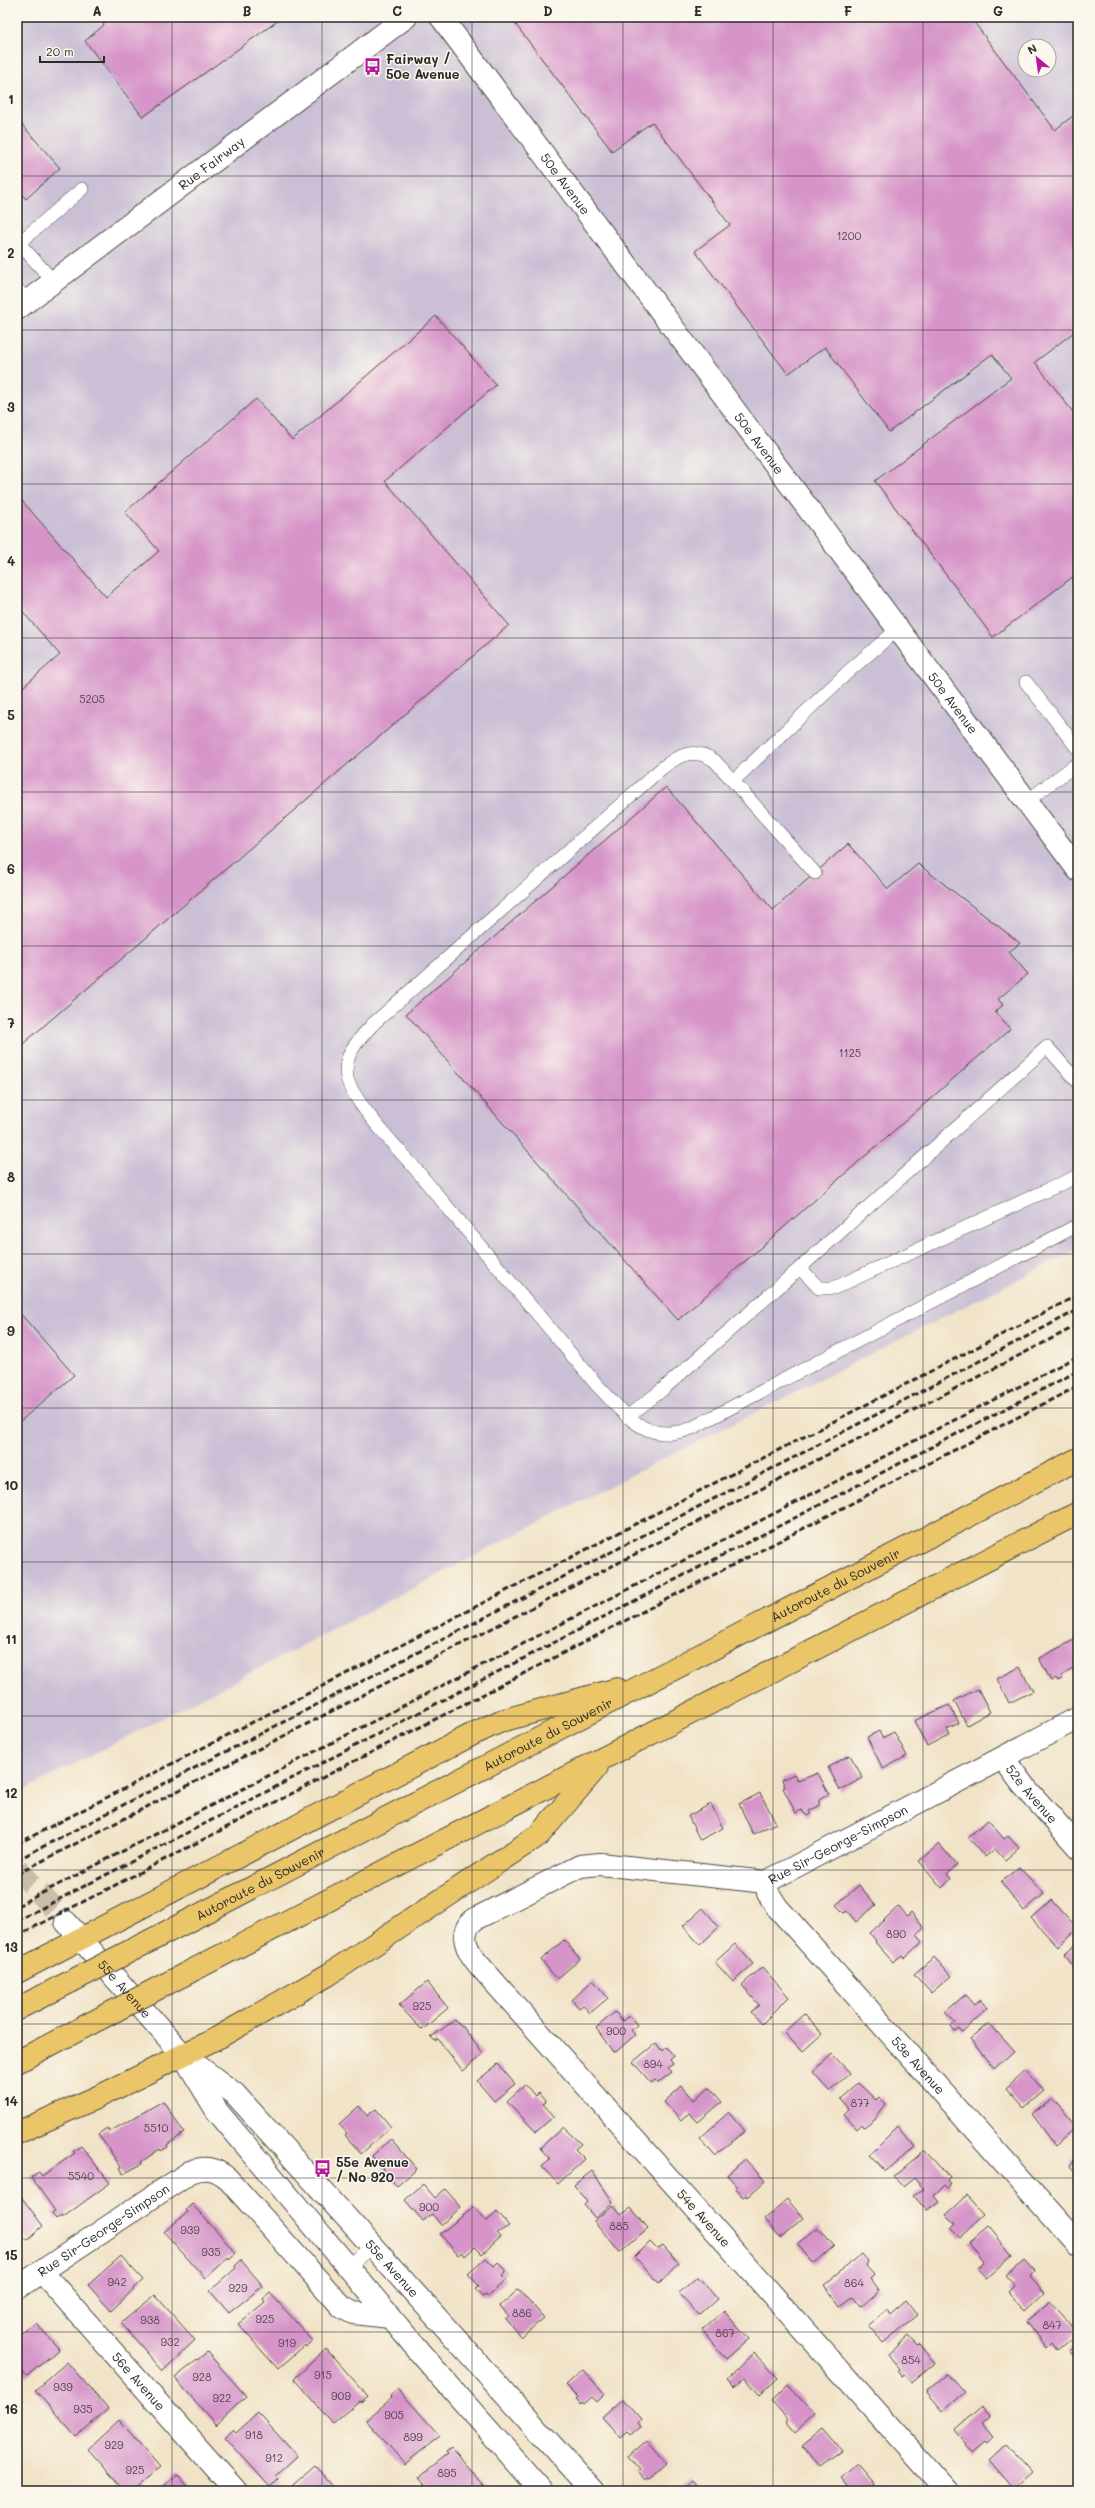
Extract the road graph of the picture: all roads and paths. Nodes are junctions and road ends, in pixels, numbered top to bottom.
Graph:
1 (406, 17) edge
2 (441, 17) edge
3 (82, 189) dead end
4 (18, 242) edge
5 (54, 282) junction
6 (21, 300) edge
7 (898, 629) junction
8 (1026, 682) dead end
9 (1078, 749) edge
10 (1078, 763) edge
11 (733, 781) junction
12 (1027, 801) junction
13 (1078, 870) edge
14 (815, 873) dead end
15 (1078, 1082) edge
16 (1078, 1176) edge
17 (1078, 1225) edge
18 (800, 1268) junction
19 (628, 1417) junction
20 (1078, 1459) edge
21 (1078, 1513) edge
22 (663, 1676) junction
23 (1078, 1718) edge
24 (606, 1757) junction
25 (1003, 1758) junction
26 (1078, 1847) edge
27 (766, 1882) junction
28 (66, 1922) tunnel mouth
29 (82, 1939) junction
30 (465, 1943) joint
31 (17, 1972) edge
32 (17, 2009) edge
33 (183, 2055) junction
34 (17, 2062) edge
35 (17, 2133) edge
36 (1078, 2244) edge
37 (372, 2246) junction
38 (349, 2266) junction
39 (42, 2272) junction
40 (17, 2288) edge
41 (390, 2317) junction
42 (236, 2491) edge
43 (542, 2491) edge
44 (593, 2491) edge
45 (947, 2491) edge

1 - 5 street, Rue Fairway
2 - 7 street, 50e Avenue
3 - 4 lane
4 - 5 lane
5 - 6 street, Rue Fairway
7 - 11 lane
7 - 12 street, 50e Avenue
8 - 9 lane
10 - 12 lane
11 - 14 lane
11 - 19 lane
12 - 13 street, 50e Avenue
15 - 18 lane
16 - 18 lane
17 - 19 lane
18 - 19 lane
20 - 22 highway, Autoroute du Souvenir
21 - 24 highway
22 - 29 highway
22 - 32 highway, Autoroute du Souvenir, bridge
23 - 25 street, Rue Sir-George-Simpson
24 - 33 highway
24 - 34 highway, bridge
25 - 26 street, 52e Avenue
25 - 27 street, Rue Sir-George-Simpson
27 - 30 street, Rue Sir-George-Simpson
27 - 36 street, 53e Avenue
28 - 29 street, 55e Avenue
29 - 31 highway
29 - 33 street, 55e Avenue
30 - 45 street, 54e Avenue
33 - 35 highway
33 - 37 street, 55e Avenue
33 - 38 street, 55e Avenue
37 - 38 lane
37 - 44 street, 55e Avenue
38 - 41 street, 55e Avenue
39 - 40 street, Rue Sir-George-Simpson
39 - 41 street, Rue Sir-George-Simpson
39 - 42 street, 56e Avenue
41 - 43 street, 55e Avenue

